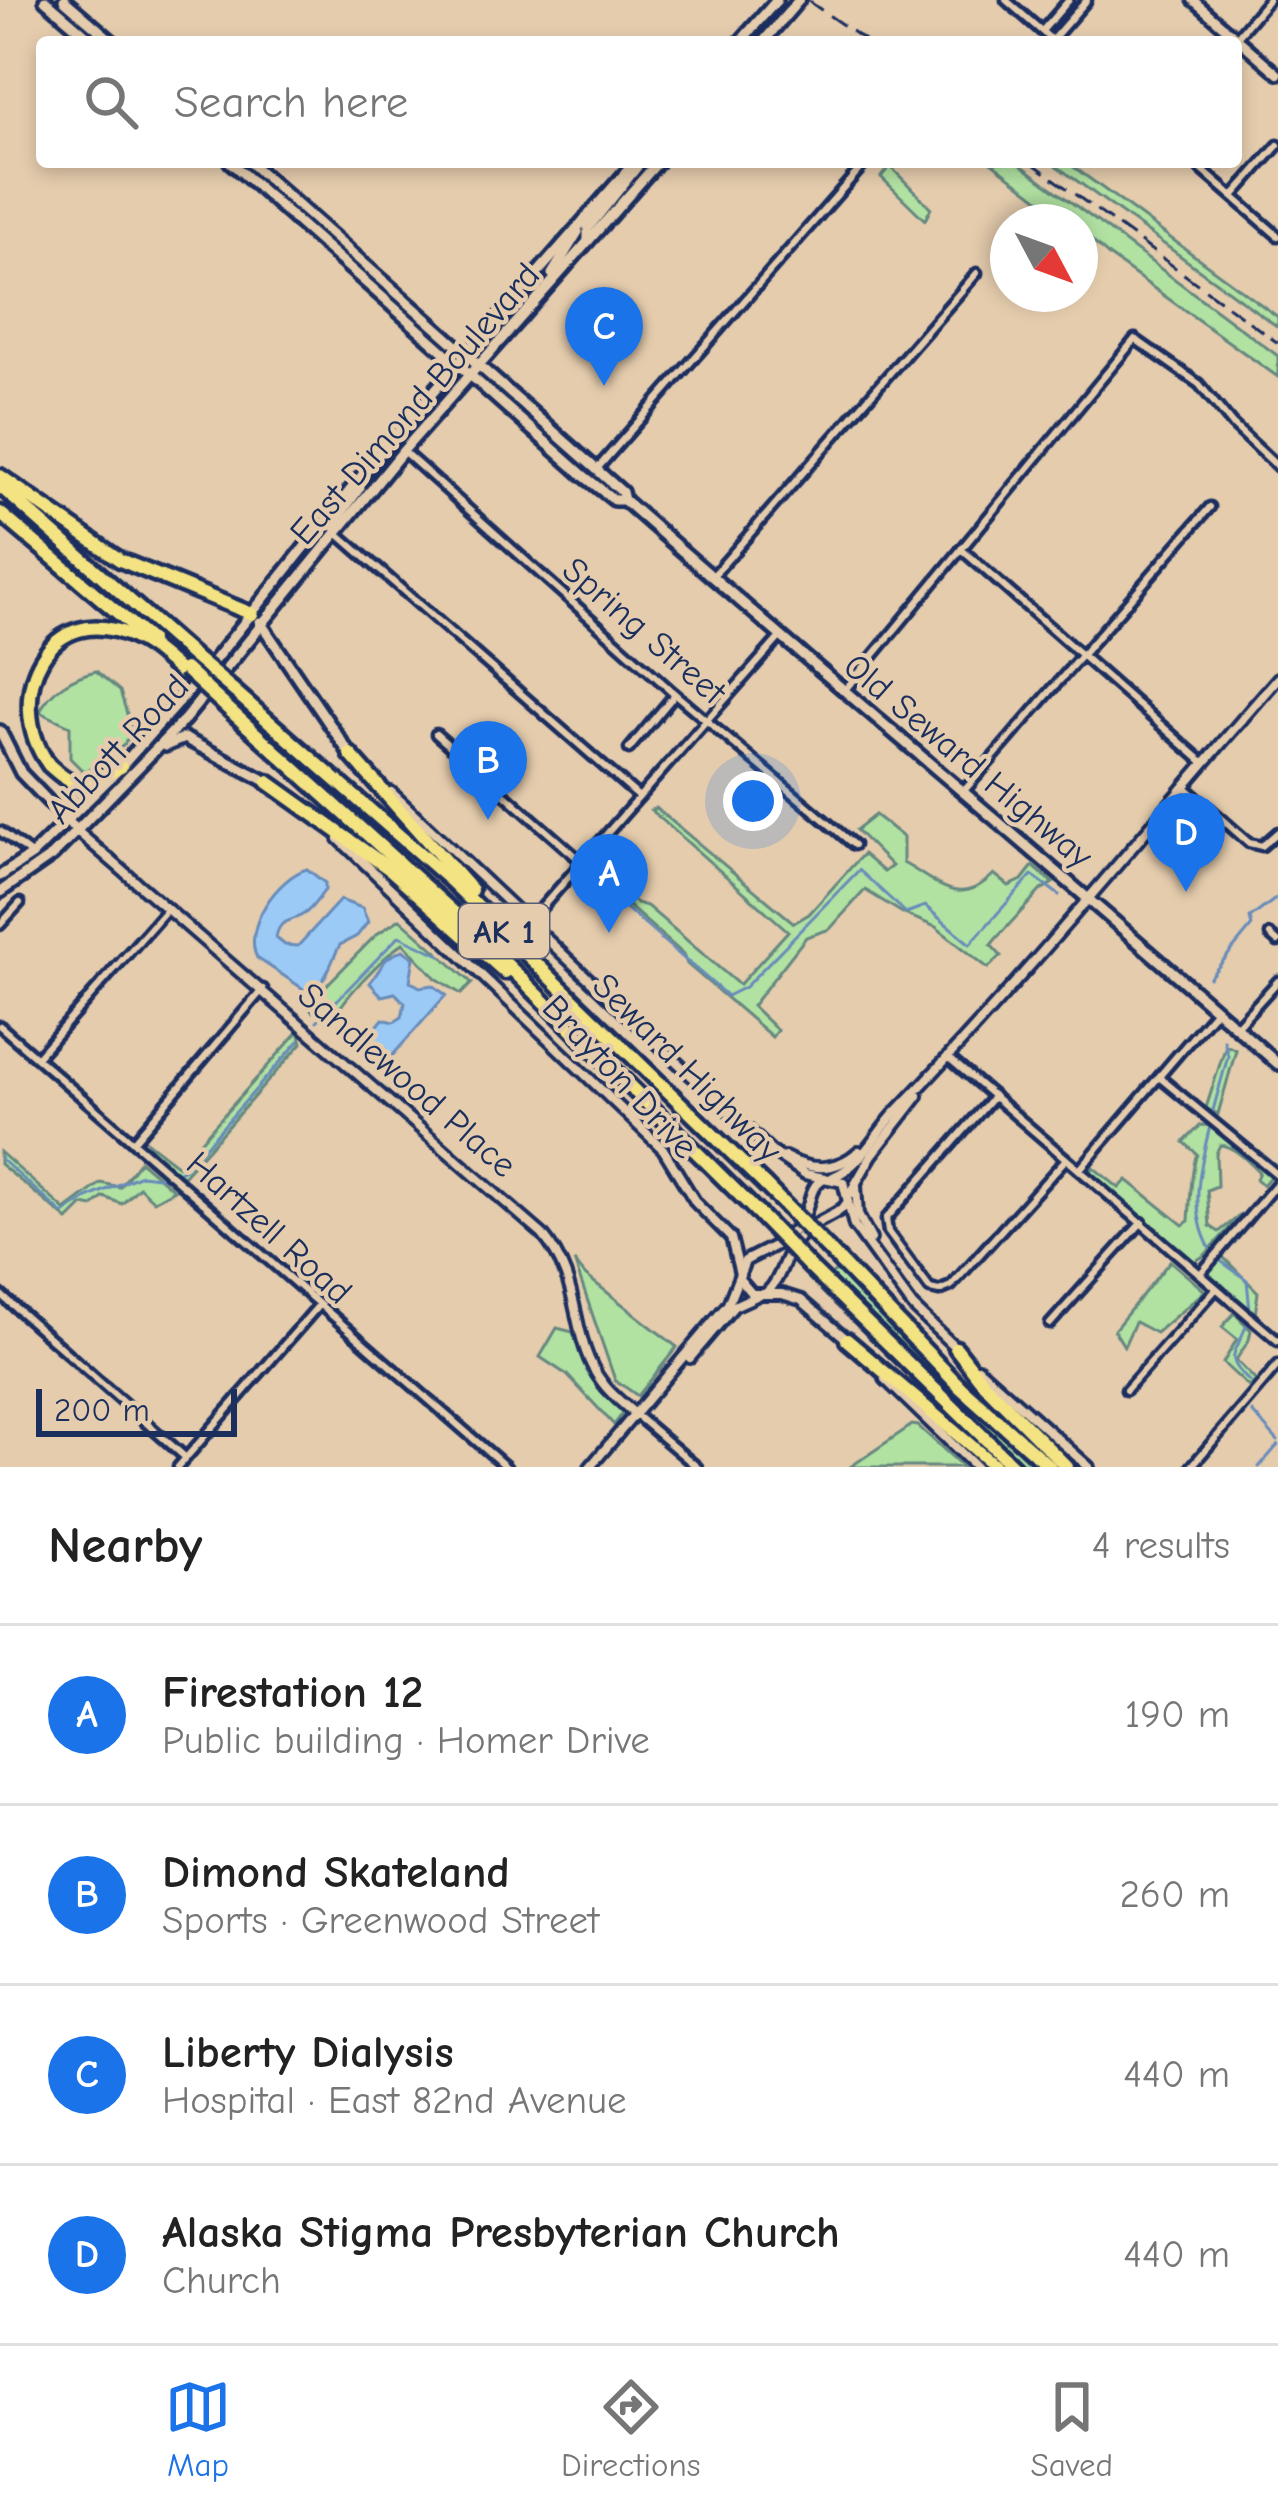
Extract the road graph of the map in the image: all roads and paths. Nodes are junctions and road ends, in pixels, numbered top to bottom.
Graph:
1 (45, 0) edge
2 (64, 0) edge
3 (777, 0) edge
4 (800, 0) edge
5 (1006, 0) edge
6 (1069, 0) edge
7 (1088, 0) edge
8 (1193, 0) edge
9 (1268, 0) edge
10 (1042, 31) junction
11 (87, 36) edge
12 (106, 36) edge
13 (745, 36) edge
14 (768, 36) edge
15 (1048, 36) edge
16 (1057, 36) edge
17 (1234, 36) edge
18 (1238, 36) edge
19 (1242, 43) edge
20 (1278, 74) edge
21 (1278, 145) edge
22 (237, 168) edge
23 (256, 168) edge
24 (631, 168) edge
25 (634, 168) edge
26 (653, 168) edge
27 (861, 168) edge
28 (1200, 168) edge
29 (263, 191) junction
30 (1233, 196) junction
31 (581, 223) junction
32 (320, 225) junction
33 (1278, 236) edge
34 (588, 242) junction
35 (977, 273) dead end
36 (529, 308) junction
37 (460, 361) junction
38 (473, 372) junction
39 (530, 429) junction
40 (403, 451) junction
41 (378, 456) junction
42 (1278, 467) edge
43 (596, 470) junction
44 (0, 476) edge
45 (0, 486) edge
46 (624, 500) junction
47 (1210, 507) dead end
48 (0, 513) edge
49 (336, 532) junction
50 (961, 549) junction
51 (712, 577) junction
52 (252, 614) junction
53 (263, 626) junction
54 (780, 637) junction
55 (1080, 656) junction
56 (183, 671) junction
57 (204, 673) joint
58 (1278, 678) edge
59 (215, 683) joint
60 (844, 691) junction
61 (675, 694) junction
62 (709, 721) junction
63 (0, 731) edge
64 (436, 734) dead end
65 (629, 748) dead end
66 (350, 754) junction
67 (151, 756) junction
68 (1204, 763) junction
69 (121, 767) junction
70 (268, 782) junction
71 (1184, 786) junction
72 (963, 792) junction
73 (639, 797) junction
74 (72, 827) junction
75 (0, 831) edge
76 (1278, 832) edge
77 (854, 845) dead end
78 (32, 855) junction
79 (583, 863) junction
80 (0, 876) edge
81 (0, 892) edge
82 (1088, 896) junction
83 (20, 903) dead end
84 (167, 909) junction
85 (530, 921) junction
86 (0, 925) edge
87 (1270, 935) dead end
88 (1278, 942) edge
89 (532, 957) junction
90 (1278, 981) edge
91 (263, 989) junction
92 (1216, 1010) junction
93 (0, 1026) edge
94 (1236, 1027) junction
95 (38, 1057) junction
96 (949, 1058) junction
97 (1278, 1064) edge
98 (937, 1070) junction
99 (1159, 1077) junction
100 (627, 1079) junction
101 (994, 1096) junction
102 (880, 1130) junction
103 (134, 1142) junction
104 (763, 1144) junction
105 (1066, 1159) junction
106 (1080, 1169) junction
107 (857, 1176) junction
108 (829, 1178) junction
109 (1278, 1178) edge
110 (849, 1197) junction
111 (1142, 1222) junction
112 (876, 1252) junction
113 (1201, 1273) junction
114 (740, 1276) junction
115 (1215, 1290) junction
116 (0, 1294) edge
117 (761, 1295) junction
118 (318, 1306) junction
119 (1050, 1324) dead end
120 (848, 1340) junction
121 (1278, 1341) edge
122 (956, 1348) junction
123 (1278, 1365) edge
124 (671, 1375) junction
125 (1126, 1390) dead end
126 (637, 1415) junction
127 (186, 1458) junction
128 (1194, 1466) edge
129 (178, 1467) edge
130 (506, 1467) edge
131 (590, 1467) edge
132 (697, 1467) edge
133 (976, 1467) edge
134 (997, 1467) edge
135 (1015, 1467) edge
136 (1050, 1467) edge
137 (1067, 1467) edge
138 (1088, 1467) edge

1 - 11 main road
2 - 12 main road
3 - 13 main road
4 - 14 main road
5 - 10 street
6 - 10 street
7 - 16 street
8 - 17 street
9 - 18 street
10 - 15 street
19 - 20 street
21 - 30 street
22 - 29 main road, Old Seward Highway
23 - 32 main road, Old Seward Highway
24 - 31 main road, East Dimond Boulevard
25 - 34 main road
26 - 34 main road, East Dimond Boulevard
27 - 43 street
28 - 30 street
29 - 32 main road
29 - 37 main road, Old Seward Highway
30 - 33 street
31 - 36 main road
31 - 37 main road, East Dimond Boulevard
32 - 37 main road, Old Seward Highway
34 - 36 main road, East Dimond Boulevard
35 - 51 street
36 - 38 main road, East Dimond Boulevard
37 - 38 main road, Old Seward Highway
37 - 41 main road, East Dimond Boulevard
38 - 39 main road, Old Seward Highway
38 - 40 main road, East Dimond Boulevard
38 - 43 main road, Old Seward Highway
39 - 43 main road
39 - 46 main road, Old Seward Highway
40 - 49 main road, East Dimond Boulevard
40 - 61 street, Spring Street
41 - 49 main road
41 - 52 main road, East Dimond Boulevard
42 - 50 street
43 - 46 main road, Old Seward Highway
44 - 52 highway
45 - 89 highway, Seward Highway / AK 1, bridge
46 - 51 main road, Old Seward Highway
47 - 55 street
48 - 56 highway, Seward Highway / AK 1
49 - 53 main road, East Dimond Boulevard
49 - 73 street
50 - 55 street
50 - 60 street
51 - 54 main road, Old Seward Highway
52 - 53 main road
52 - 57 main road, East Dimond Boulevard
53 - 59 main road, East Dimond Boulevard
53 - 66 main road
54 - 60 main road, Old Seward Highway
54 - 62 street
55 - 68 street
55 - 72 street
56 - 69 highway
56 - 100 highway, Seward Highway / AK 1, bridge
57 - 69 main road, Abbott Road
58 - 68 street
59 - 67 main road, Abbott Road
60 - 72 main road, Old Seward Highway
61 - 62 street, Spring Street
61 - 65 street
62 - 73 street
62 - 77 street, Spring Street
63 - 74 main road
64 - 79 street
66 - 85 street
66 - 89 highway
67 - 70 main road, Brayton Drive
67 - 74 main road, Abbott Road
68 - 71 street
69 - 74 main road, Abbott Road
70 - 100 highway
70 - 114 street, Brayton Drive
71 - 76 street
71 - 82 street
72 - 82 main road, Old Seward Highway
73 - 79 street
74 - 78 main road, Abbott Road
74 - 81 main road, Abbott Road
74 - 84 street, Sandlewood Place
75 - 78 street
78 - 80 main road, Abbott Road
79 - 85 street
82 - 92 main road, Old Seward Highway
82 - 96 street
83 - 86 street
84 - 91 street, Sandlewood Place
84 - 95 street
85 - 104 street
87 - 88 street
89 - 136 highway, Seward Highway / AK 1, bridge
90 - 94 street
91 - 103 street
91 - 126 street, Sandlewood Place
92 - 94 main road, Old Seward Highway
92 - 99 street
93 - 95 street, Hartzell Road
94 - 97 main road, Old Seward Highway
95 - 103 street, Hartzell Road
96 - 98 street
96 - 101 street
98 - 102 street
98 - 107 street
99 - 106 street
99 - 109 street
100 - 135 highway, Seward Highway / AK 1, bridge
101 - 105 street
101 - 105 street
102 - 104 street
102 - 108 street
103 - 118 street, Hartzell Road
104 - 108 street
105 - 106 street
106 - 111 street
107 - 110 street
107 - 112 street
108 - 110 street
108 - 114 street
109 - 113 street
110 - 112 street
110 - 117 street
111 - 113 street
111 - 119 street
112 - 122 street
113 - 115 street
114 - 117 street
114 - 124 street
115 - 121 street
115 - 125 street
116 - 127 street
117 - 120 street
117 - 124 street
118 - 127 street
118 - 130 street, Hartzell Road
120 - 133 street
120 - 134 highway
122 - 137 highway
122 - 138 street
123 - 128 street
124 - 126 street
126 - 131 street
126 - 132 street
127 - 129 street

